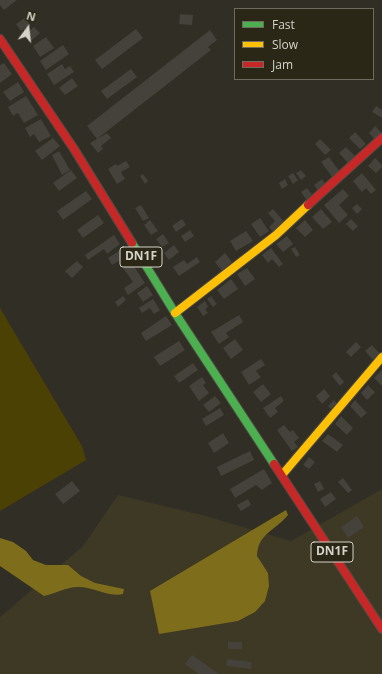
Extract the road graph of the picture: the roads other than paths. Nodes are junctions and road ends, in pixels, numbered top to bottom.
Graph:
1 (0, 39) edge
2 (382, 138) edge
3 (175, 313) junction
4 (382, 357) edge
5 (282, 475) junction
6 (382, 629) edge

1 - 3 main road, DN1F
2 - 3 main road
3 - 5 main road, DN1F
4 - 5 main road
5 - 6 main road, DN1F

